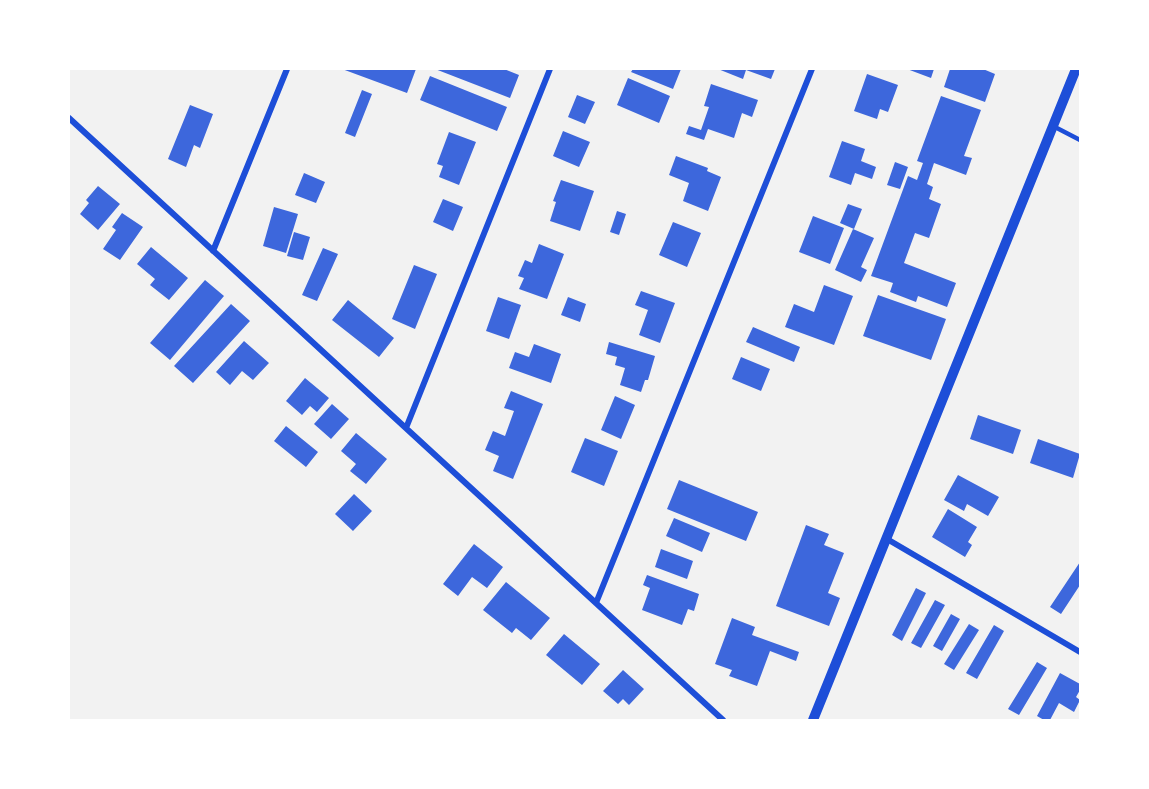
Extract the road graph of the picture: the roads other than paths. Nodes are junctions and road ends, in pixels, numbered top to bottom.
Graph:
1 (287, 69) edge
2 (550, 69) edge
3 (812, 69) edge
4 (1076, 69) edge
5 (69, 118) edge
6 (1053, 126) junction
7 (1080, 140) edge
8 (213, 251) junction
9 (406, 428) junction
10 (887, 539) junction
11 (596, 603) junction
12 (1080, 652) edge
13 (723, 720) edge
14 (813, 720) edge

1 - 8 street
2 - 9 street
3 - 11 street
4 - 6 street
5 - 8 street
6 - 7 lane
6 - 10 street
8 - 9 street
9 - 11 street
10 - 12 street
10 - 14 street
11 - 13 street

